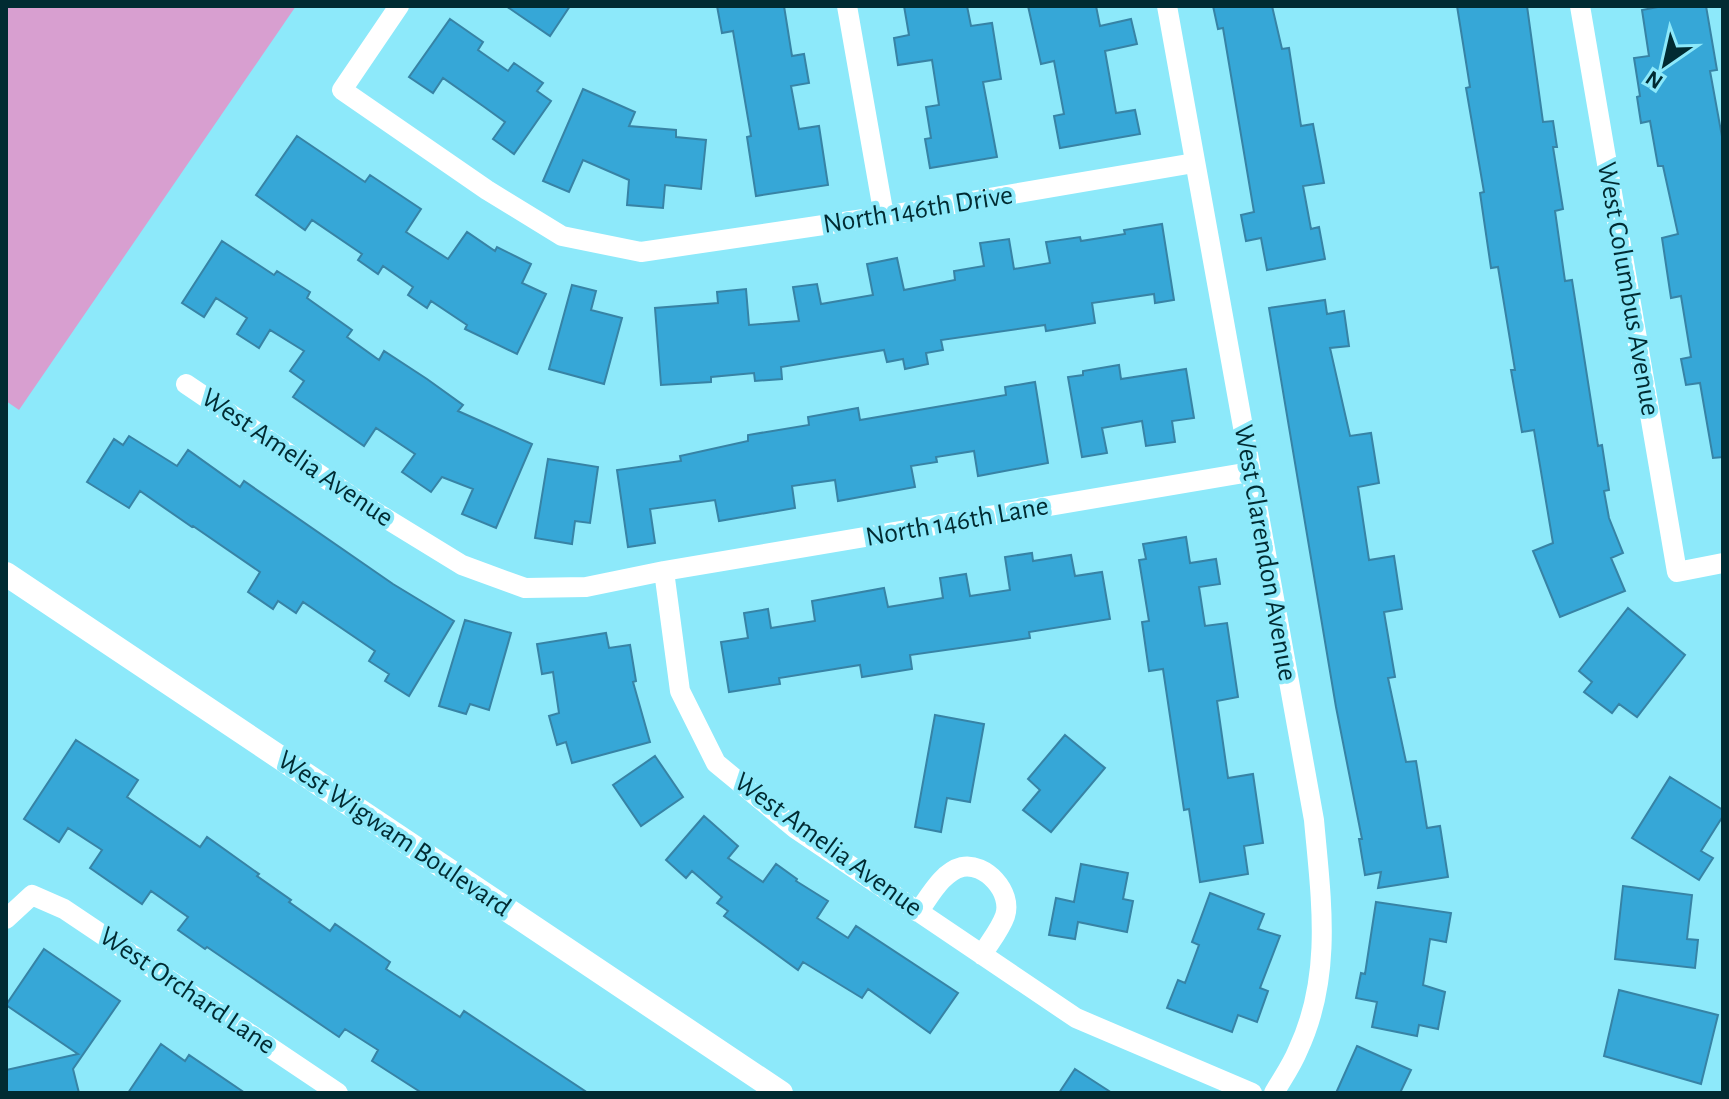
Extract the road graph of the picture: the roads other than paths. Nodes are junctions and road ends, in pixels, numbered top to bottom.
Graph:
1 (399, 6) edge
2 (847, 6) edge
3 (1167, 6) edge
4 (1580, 6) edge
5 (1194, 163) junction
6 (884, 216) junction
7 (186, 384) dead end
8 (1250, 472) junction
9 (1723, 563) edge
10 (664, 571) junction
11 (6, 574) edge
12 (918, 912) junction
13 (6, 919) edge
14 (982, 955) junction
15 (338, 1093) edge
16 (781, 1093) edge
17 (1252, 1093) edge
18 (1274, 1093) edge

1 - 6 street, North 146th Drive
2 - 6 street
3 - 5 street, West Clarendon Avenue
4 - 9 street, West Columbus Avenue
5 - 6 street, North 146th Drive
5 - 8 street, West Clarendon Avenue
7 - 10 street, West Amelia Avenue
8 - 10 street, North 146th Lane
8 - 18 street, West Clarendon Avenue
10 - 12 street, West Amelia Avenue
11 - 16 street, West Wigwam Boulevard
12 - 14 street, West Amelia Avenue
12 - 14 street
13 - 15 street, West Orchard Lane
14 - 17 street, West Amelia Avenue

